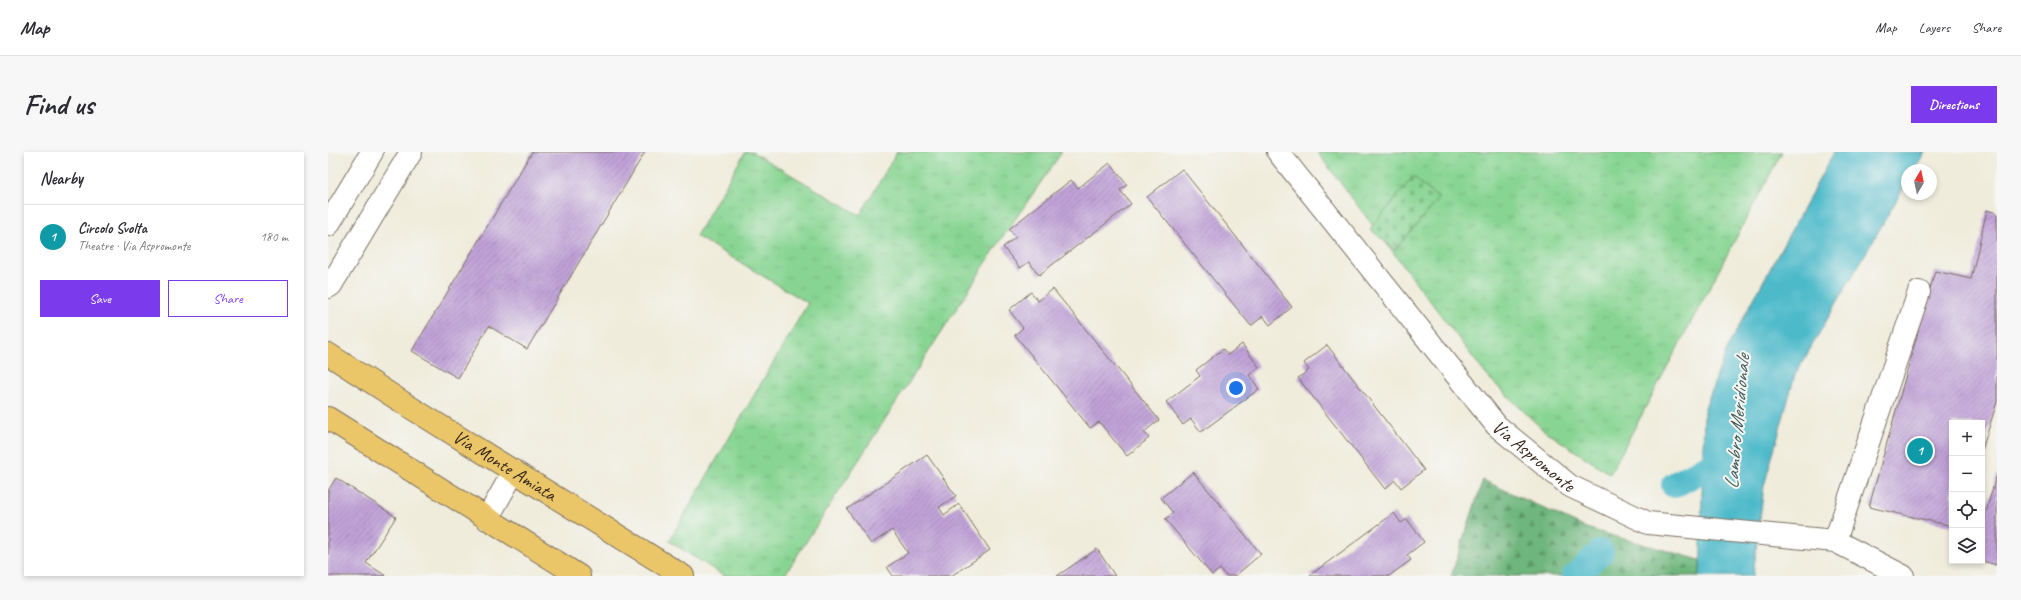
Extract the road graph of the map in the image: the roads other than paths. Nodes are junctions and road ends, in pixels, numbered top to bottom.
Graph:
1 (372, 152) edge
2 (411, 152) edge
3 (1278, 152) edge
4 (328, 225) edge
5 (328, 287) edge
6 (1919, 292) dead end
7 (328, 354) edge
8 (328, 418) edge
9 (514, 471) junction
10 (487, 519) junction
11 (1835, 541) junction
12 (579, 576) edge
13 (683, 576) edge
14 (1902, 576) edge

1 - 4 street
2 - 5 street
3 - 11 street, Via Aspromonte
6 - 11 street
7 - 9 main road, Via Monte Amiata
8 - 10 main road
9 - 10 street
9 - 13 main road, Via Monte Amiata
10 - 12 main road
11 - 14 street, Via Aspromonte

